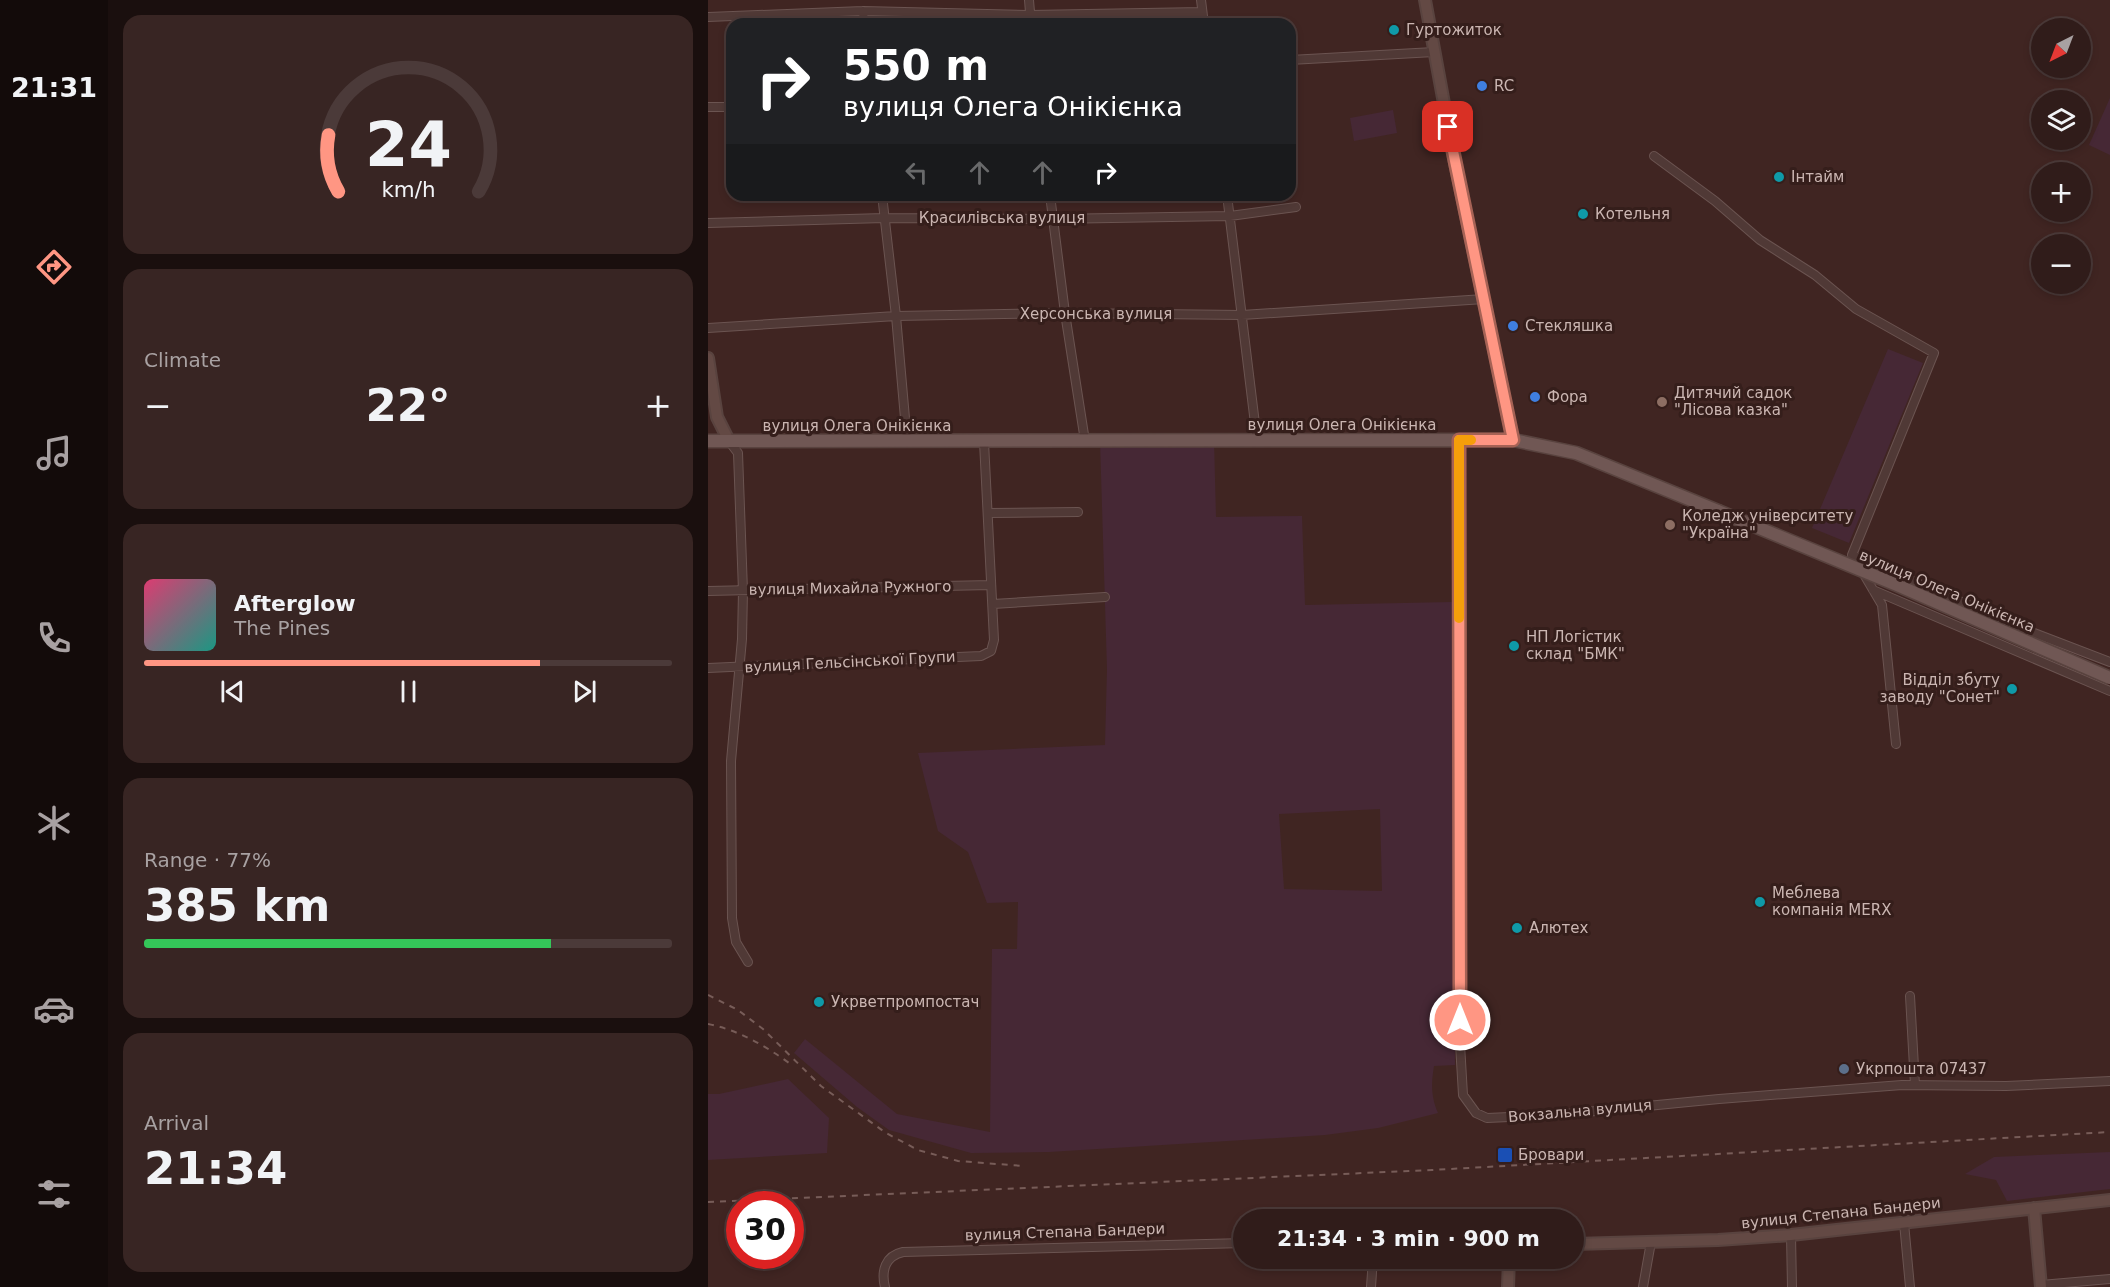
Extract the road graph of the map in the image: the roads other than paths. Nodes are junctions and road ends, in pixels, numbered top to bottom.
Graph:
1 (1029, 0) edge
2 (1201, 0) edge
3 (1425, 0) edge
4 (863, 12) junction
5 (1202, 12) junction
6 (1030, 15) junction
7 (708, 17) edge
8 (864, 18) edge
9 (1030, 18) edge
10 (1203, 18) edge
11 (1434, 52) junction
12 (1296, 60) edge
13 (708, 107) edge
14 (726, 107) edge
15 (1654, 156) dead end
16 (883, 201) edge
17 (1051, 201) edge
18 (1228, 201) edge
19 (1296, 207) dead end
20 (1230, 216) junction
21 (884, 218) junction
22 (1053, 219) junction
23 (708, 223) edge
24 (1484, 299) junction
25 (1065, 313) junction
26 (1242, 315) junction
27 (896, 316) junction
28 (708, 328) edge
29 (708, 358) edge
30 (1257, 440) junction
31 (1459, 440) junction
32 (1513, 440) junction
33 (708, 441) edge
34 (729, 441) junction
35 (907, 441) junction
36 (1085, 441) junction
37 (984, 442) junction
38 (1078, 512) dead end
39 (988, 513) junction
40 (1852, 555) junction
41 (992, 585) junction
42 (1873, 590) junction
43 (708, 591) edge
44 (743, 591) junction
45 (1105, 597) dead end
46 (993, 604) junction
47 (2034, 633) junction
48 (2025, 654) junction
49 (2110, 662) edge
50 (739, 667) junction
51 (708, 668) edge
52 (2110, 678) edge
53 (2110, 691) edge
54 (1896, 744) dead end
55 (748, 962) dead end
56 (1910, 996) dead end
57 (2110, 1080) edge
58 (1915, 1085) junction
59 (2110, 1200) edge
60 (2034, 1208) junction
61 (1904, 1223) junction
62 (1791, 1236) junction
63 (1651, 1242) junction
64 (1233, 1243) edge
65 (1584, 1244) edge
66 (1372, 1269) edge
67 (1509, 1269) edge
68 (2110, 1279) edge
69 (2041, 1286) edge
70 (885, 1287) edge
71 (1371, 1287) edge
72 (1508, 1287) edge
73 (1643, 1287) edge
74 (1792, 1287) edge
75 (1910, 1287) edge

1 - 6 street
2 - 5 street
3 - 11 street
4 - 6 street
4 - 7 street
4 - 8 street
5 - 6 street
5 - 10 street
6 - 9 street
11 - 12 street
11 - 24 street
13 - 14 street
15 - 40 street
16 - 21 street
17 - 22 street
18 - 20 street
19 - 20 street, Красилівська вулиця
20 - 22 street, Красилівська вулиця
20 - 26 street
21 - 22 street, Красилівська вулиця
21 - 23 street, Красилівська вулиця
21 - 27 street
22 - 25 street
24 - 26 street, Херсонська вулиця
24 - 32 street
25 - 26 street, Херсонська вулиця
25 - 27 street, Херсонська вулиця
25 - 36 street
26 - 30 street
27 - 28 street, Херсонська вулиця
27 - 35 street
29 - 34 street
30 - 31 main road, вулиця Олега Онікієнка
30 - 36 main road, вулиця Олега Онікієнка
31 - 32 main road, вулиця Олега Онікієнка
31 - 58 street, Вокзальна вулиця
32 - 52 main road, вулиця Олега Онікієнка, bridge
33 - 34 main road, вулиця Олега Онікієнка
34 - 35 main road, вулиця Олега Онікієнка
34 - 44 street
35 - 37 main road, вулиця Олега Онікієнка
36 - 37 main road, вулиця Олега Онікієнка
37 - 39 street
38 - 39 street
39 - 41 street
40 - 42 street
40 - 47 street
41 - 44 street, вулиця Михайла Ружного
41 - 46 street
42 - 48 street
42 - 54 street
43 - 44 street, вулиця Михайла Ружного
44 - 50 street
45 - 46 street
46 - 50 street, вулиця Гельсінської Групи
47 - 48 street
47 - 49 street
48 - 53 street
50 - 51 street, вулиця Гельсінської Групи
50 - 55 street
56 - 58 street
57 - 58 street, Вокзальна вулиця
59 - 60 street, вулиця Степана Бандери
60 - 61 street, вулиця Степана Бандери
60 - 69 street
61 - 62 street, вулиця Степана Бандери
61 - 75 street
62 - 63 street, вулиця Степана Бандери
62 - 74 street
63 - 65 street, вулиця Степана Бандери
63 - 73 street
64 - 70 street, вулиця Степана Бандери
66 - 71 street
67 - 72 street
68 - 69 street

